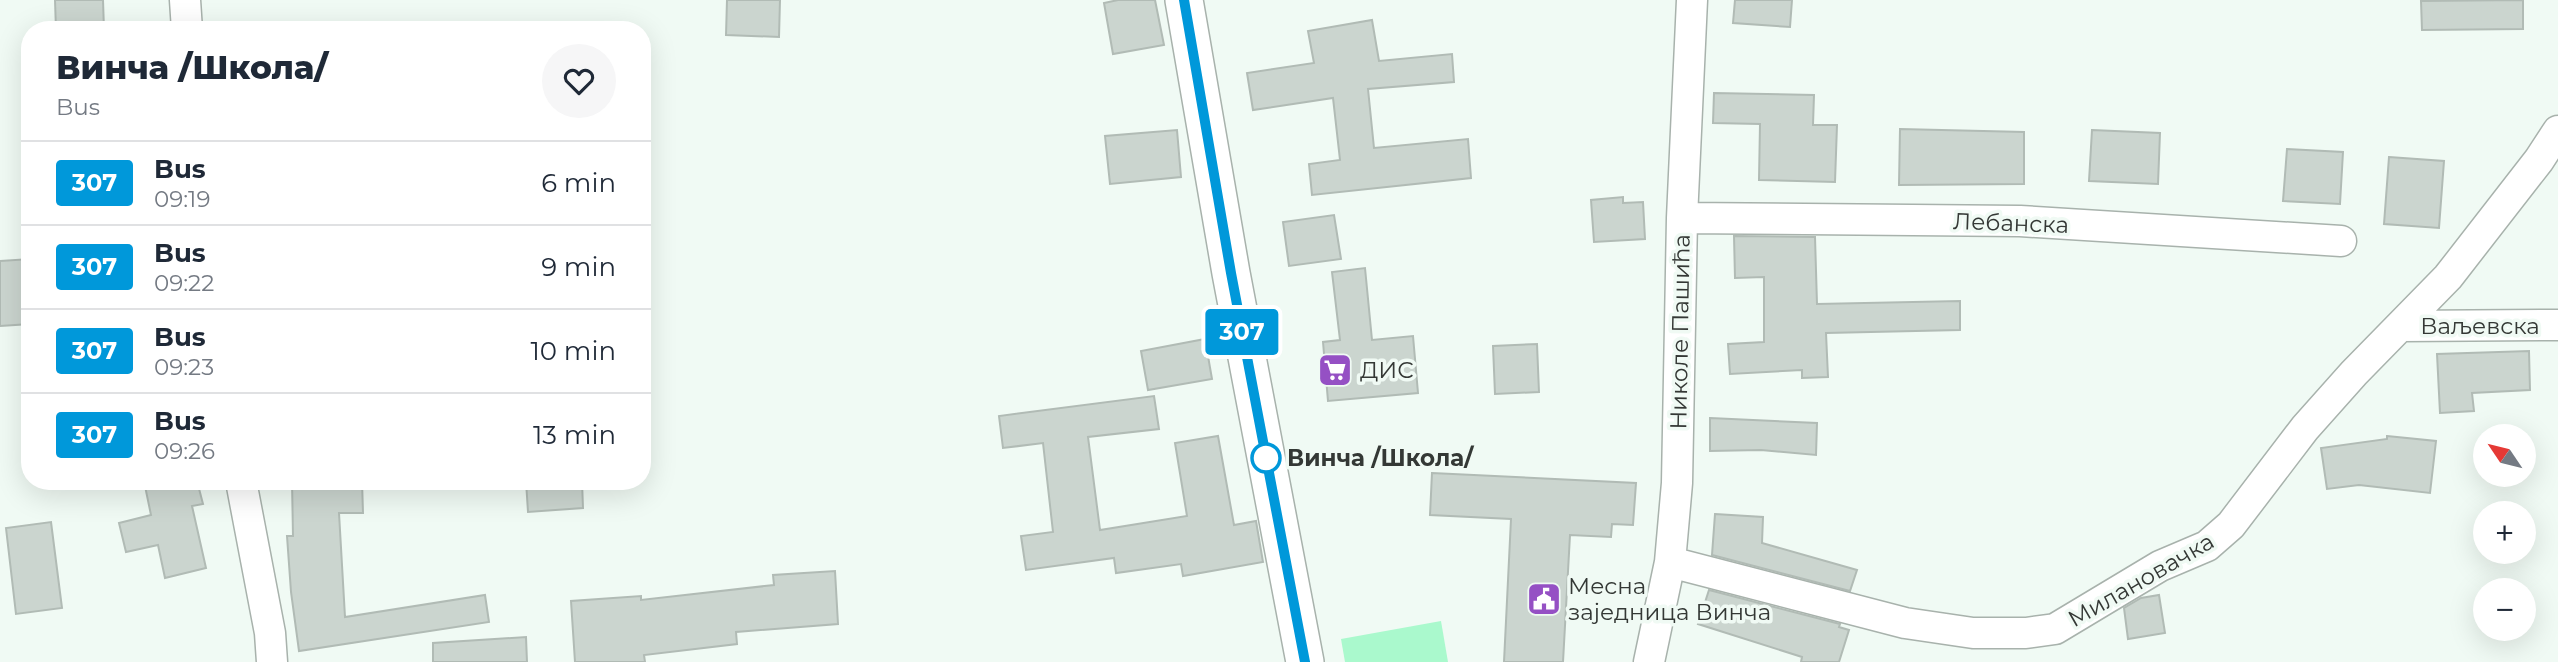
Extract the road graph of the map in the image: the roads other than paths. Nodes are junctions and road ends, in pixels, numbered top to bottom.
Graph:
1 (185, 0) edge
2 (1184, 0) edge
3 (1692, 0) edge
4 (186, 21) edge
5 (2558, 131) edge
6 (1682, 218) junction
7 (2341, 241) dead end
8 (2558, 325) edge
9 (2401, 326) junction
10 (243, 490) edge
11 (1670, 562) junction
12 (272, 662) edge
13 (1305, 662) edge
14 (1649, 662) edge

1 - 4 street
2 - 13 street
3 - 6 street, Николе Пашића
5 - 9 street, Милановачка
6 - 7 street, Лебанска
6 - 11 street, Николе Пашића
8 - 9 street, Ваљевска
9 - 11 street, Милановачка
10 - 12 street
11 - 14 street, Николе Пашића

